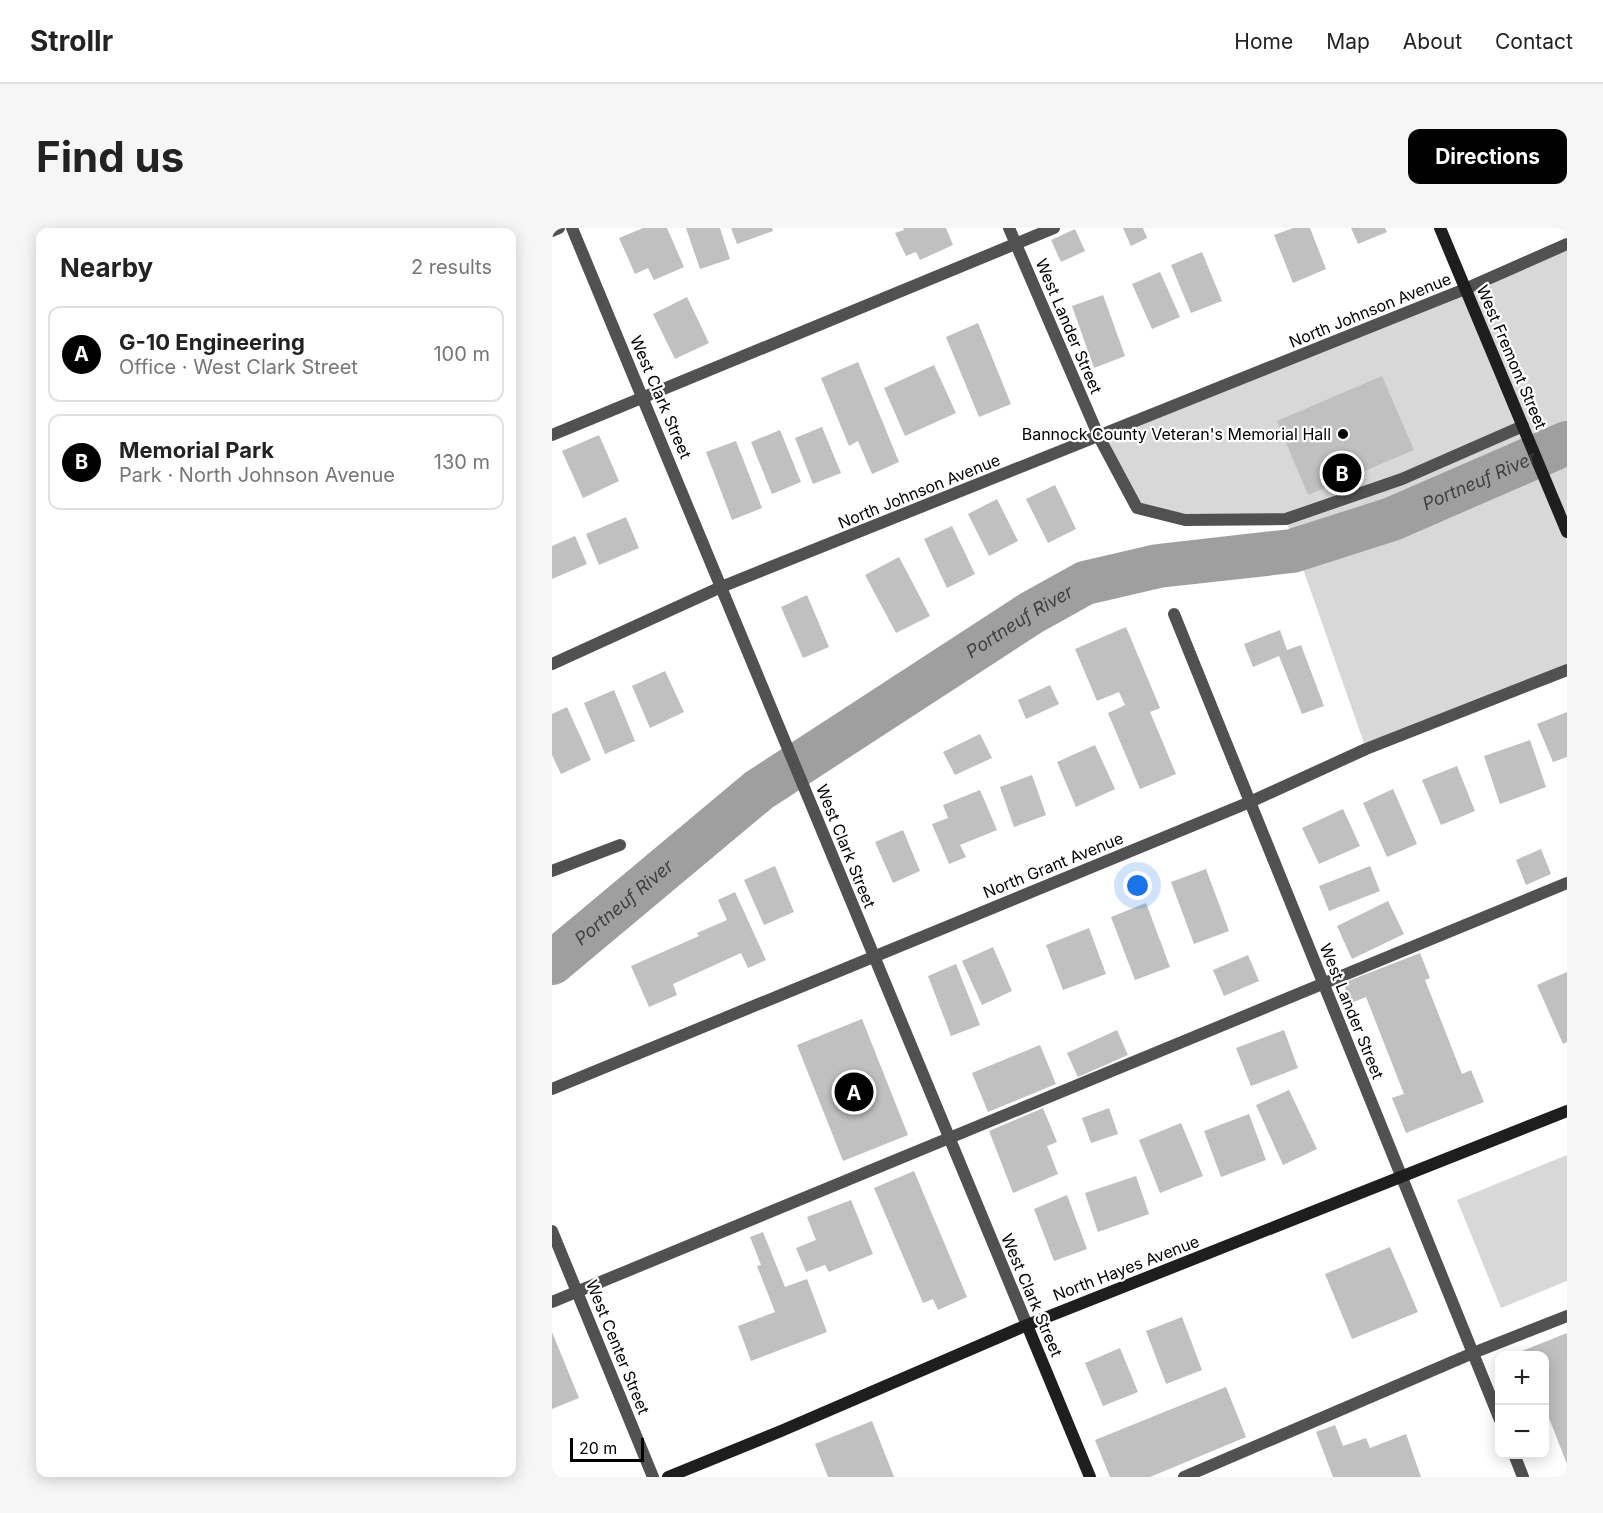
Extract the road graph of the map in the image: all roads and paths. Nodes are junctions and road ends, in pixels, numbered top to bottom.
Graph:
1 (558, 228) edge
2 (572, 228) edge
3 (1009, 228) edge
4 (1054, 228) edge
5 (1440, 228) edge
6 (552, 231) edge
7 (1016, 244) junction
8 (1567, 244) edge
9 (1465, 289) junction
10 (644, 398) junction
11 (1523, 426) junction
12 (552, 435) edge
13 (1099, 437) junction
14 (1567, 532) edge
15 (721, 587) junction
16 (1174, 614) dead end
17 (552, 664) edge
18 (1567, 670) edge
19 (1250, 802) junction
20 (620, 844) dead end
21 (552, 871) edge
22 (1567, 883) edge
23 (873, 957) junction
24 (1324, 984) junction
25 (552, 1089) edge
26 (1567, 1111) edge
27 (949, 1139) junction
28 (1401, 1175) junction
29 (552, 1231) edge
30 (578, 1292) junction
31 (552, 1302) edge
32 (1567, 1316) edge
33 (1027, 1324) junction
34 (1473, 1353) junction
35 (1495, 1408) edge
36 (1516, 1459) edge
37 (653, 1477) edge
38 (668, 1477) edge
39 (1090, 1477) edge
40 (1184, 1477) edge
41 (1523, 1477) edge

1 - 6 street
2 - 10 street, West Clark Street
3 - 7 street, West Lander Street
4 - 7 street
5 - 9 street, West Fremont Street
7 - 10 street
7 - 13 street, West Lander Street
8 - 9 street, North Johnson Avenue
9 - 11 street, West Fremont Street
9 - 13 street, North Johnson Avenue
10 - 12 street
10 - 15 street, West Clark Street
11 - 13 street, West Lander Street
11 - 14 street, West Fremont Street
13 - 15 street, North Johnson Avenue
15 - 17 street, North Johnson Avenue
15 - 23 street, West Clark Street
16 - 19 street, West Lander Street
18 - 19 street, North Grant Avenue
19 - 23 street, North Grant Avenue
19 - 24 street, West Lander Street
20 - 21 street
22 - 24 street
23 - 25 street, North Grant Avenue
23 - 27 street, West Clark Street
24 - 27 street
24 - 28 street, West Lander Street
26 - 28 street, North Hayes Avenue
27 - 30 street
27 - 33 street, West Clark Street
28 - 33 street, North Hayes Avenue
28 - 34 street, West Lander Street
29 - 30 street, West Center Street
30 - 31 street
30 - 37 street, West Center Street
32 - 34 street
33 - 38 street, North Hayes Avenue
33 - 39 street, West Clark Street
34 - 35 street, West Lander Street
34 - 40 street
36 - 41 street

